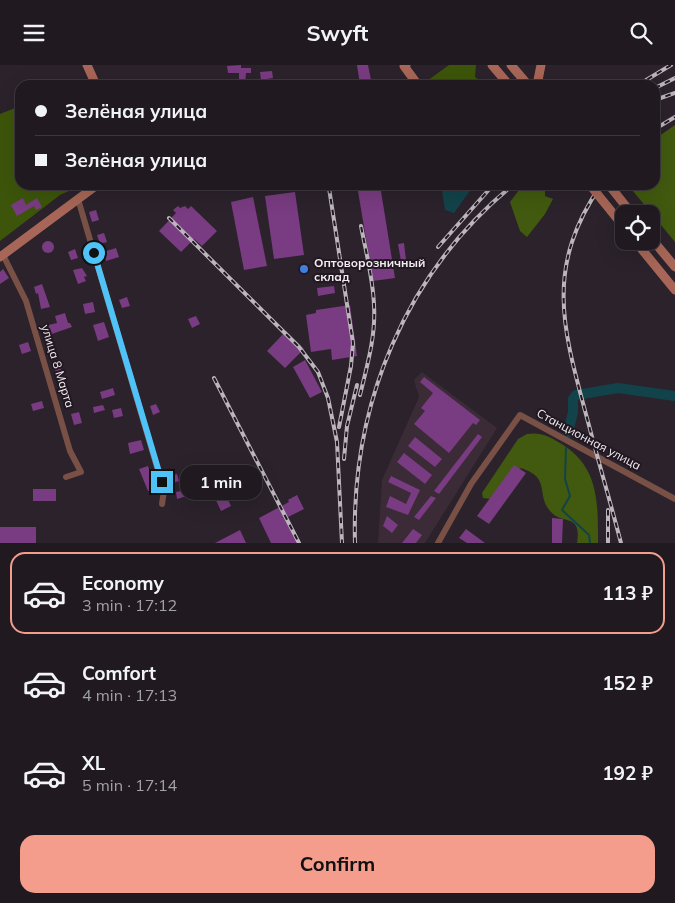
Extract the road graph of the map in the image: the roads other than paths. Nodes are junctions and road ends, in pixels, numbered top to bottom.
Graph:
1 (87, 65) edge
2 (404, 65) edge
3 (511, 65) edge
4 (541, 65) edge
5 (493, 66) edge
6 (94, 80) edge
7 (414, 80) edge
8 (504, 80) edge
9 (524, 80) edge
10 (538, 80) edge
11 (90, 190) edge
12 (594, 190) edge
13 (613, 190) edge
14 (78, 199) junction
15 (625, 205) edge
16 (615, 216) edge
17 (660, 249) edge
18 (642, 250) edge
19 (2, 256) edge
20 (675, 267) edge
21 (675, 290) edge
22 (66, 477) dead end
23 (675, 499) edge
24 (162, 504) dead end
25 (438, 543) edge

1 - 6 main road
2 - 7 main road
3 - 9 main road
4 - 10 main road
5 - 8 main road
11 - 14 main road
12 - 16 main road, bridge
13 - 15 main road
14 - 19 main road
14 - 24 street
17 - 20 main road
18 - 21 main road
19 - 22 street, улица 8 Марта
23 - 25 street, Станционная улица

